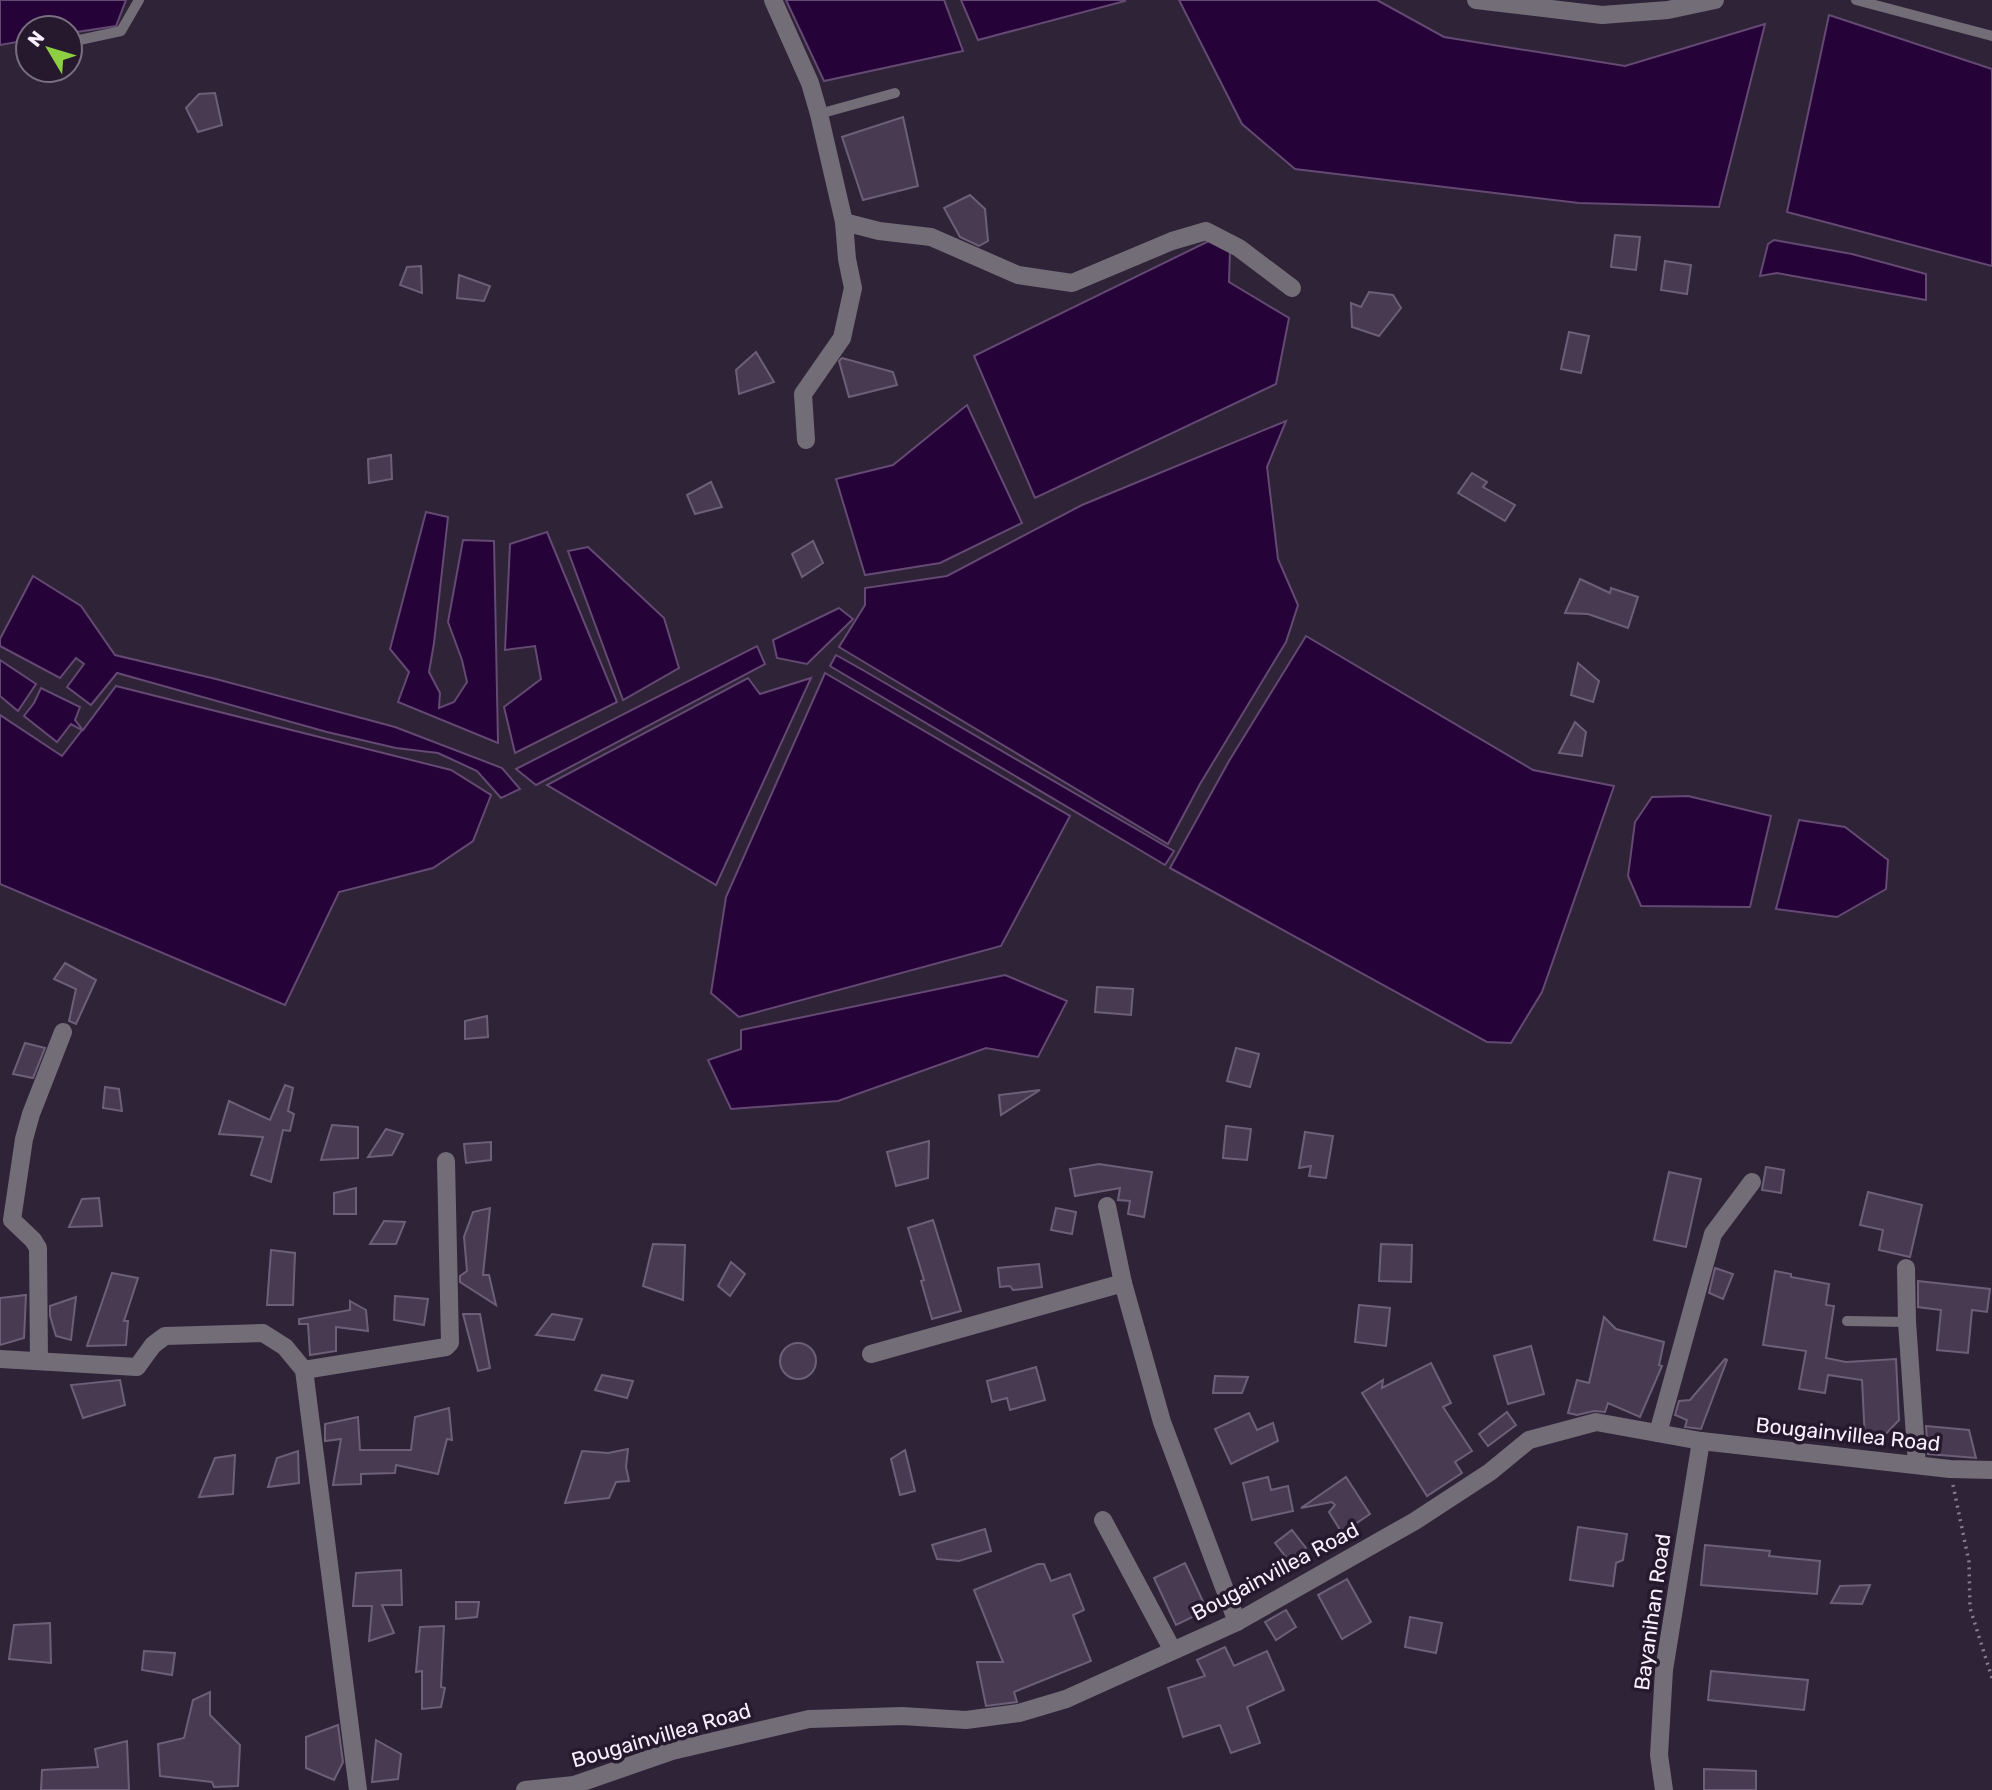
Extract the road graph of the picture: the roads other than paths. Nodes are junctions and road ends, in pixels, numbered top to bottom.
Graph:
1 (139, 0) edge
2 (773, 0) edge
3 (1476, 0) edge
4 (1715, 0) edge
5 (1856, 0) edge
6 (1992, 36) edge
7 (84, 39) edge
8 (895, 93) dead end
9 (818, 114) junction
10 (844, 222) junction
11 (1292, 288) dead end
12 (806, 440) dead end
13 (63, 1032) dead end
14 (446, 1161) dead end
15 (1752, 1182) dead end
16 (1107, 1206) dead end
17 (1906, 1268) dead end
18 (1124, 1283) junction
19 (1847, 1321) dead end
20 (1907, 1322) junction
21 (871, 1354) dead end
22 (0, 1360) edge
23 (39, 1362) junction
24 (304, 1370) junction
25 (1658, 1433) junction
26 (1701, 1441) junction
27 (1917, 1465) junction
28 (1992, 1470) edge
29 (1103, 1520) dead end
30 (1237, 1622) junction
31 (1172, 1649) junction
32 (574, 1788) edge
33 (358, 1790) edge
34 (525, 1790) edge
35 (1664, 1790) edge

1 - 7 lane
2 - 9 street
3 - 4 street
5 - 6 lane
8 - 9 lane
9 - 10 street
10 - 11 street
10 - 12 street
13 - 23 street
14 - 24 street
15 - 25 street
16 - 18 street
17 - 20 street
18 - 21 street
18 - 30 street
19 - 20 lane
20 - 27 street
22 - 23 street
23 - 24 street
24 - 33 street
25 - 26 street, Bougainvillea Road
25 - 30 street, Bougainvillea Road
26 - 27 street, Bougainvillea Road
26 - 35 street, Bayanihan Road
27 - 28 street, Bougainvillea Road
29 - 31 street
30 - 31 street, Bougainvillea Road
31 - 32 street, Bougainvillea Road
32 - 34 street, Bougainvillea Road

